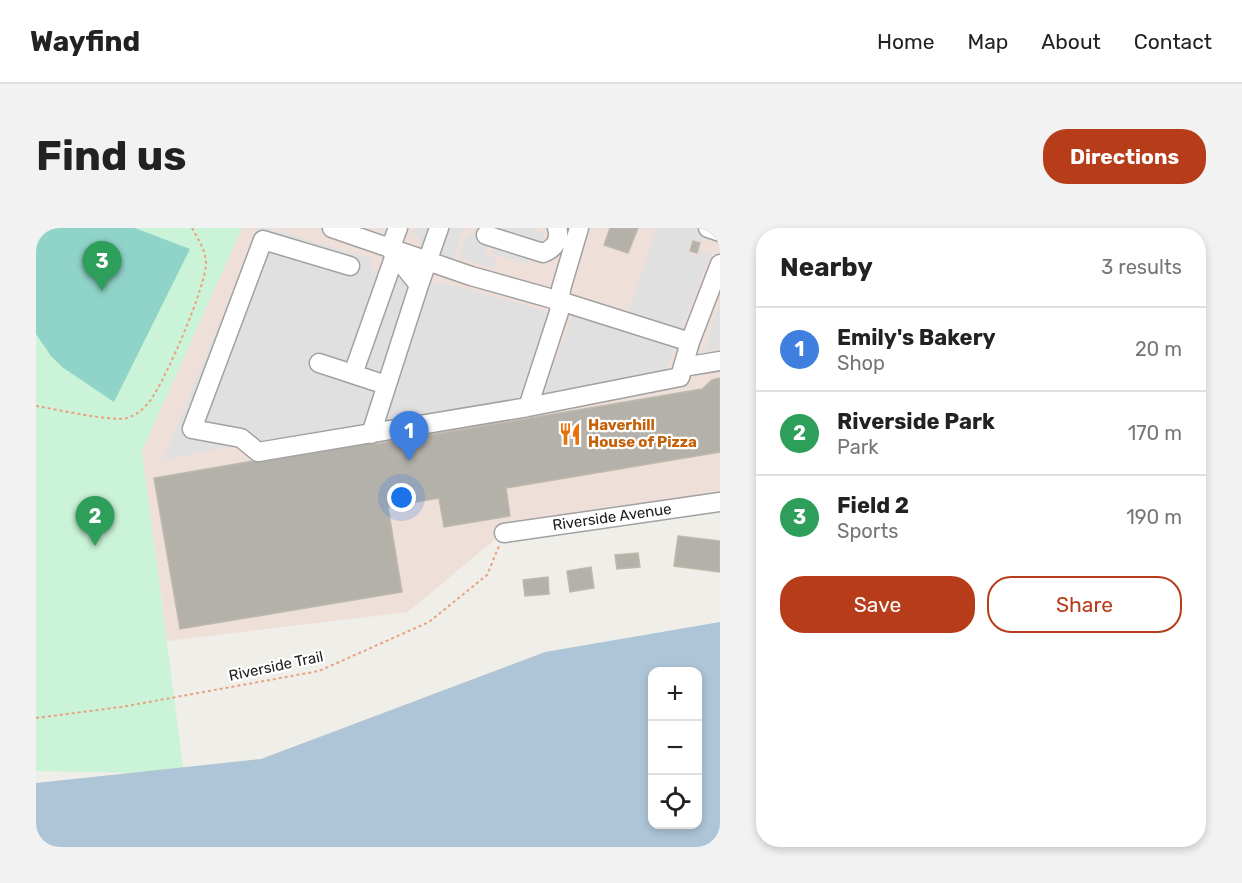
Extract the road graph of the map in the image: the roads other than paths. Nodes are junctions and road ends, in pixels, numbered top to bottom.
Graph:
1 (332, 228) edge
2 (398, 228) edge
3 (439, 228) edge
4 (557, 228) edge
5 (579, 228) edge
6 (708, 228) edge
7 (720, 232) edge
8 (486, 235) dead end
9 (393, 252) junction
10 (427, 261) junction
11 (720, 264) edge
12 (350, 266) dead end
13 (419, 285) junction
14 (560, 301) junction
15 (690, 342) junction
16 (720, 361) edge
17 (319, 363) dead end
18 (683, 367) junction
19 (352, 374) junction
20 (387, 385) junction
21 (528, 407) junction
22 (371, 434) junction
23 (720, 502) edge
24 (504, 533) road end

1 - 9 street
2 - 9 street
3 - 10 street
4 - 8 street
5 - 14 street
6 - 7 street
9 - 10 street
9 - 13 street
9 - 19 street
10 - 13 street
10 - 14 street
11 - 15 street
12 - 22 street
13 - 20 street
14 - 15 street
14 - 21 street
15 - 18 street
16 - 18 street
17 - 19 street
18 - 21 street
19 - 20 street
20 - 22 street
21 - 22 street
23 - 24 street, Riverside Avenue

